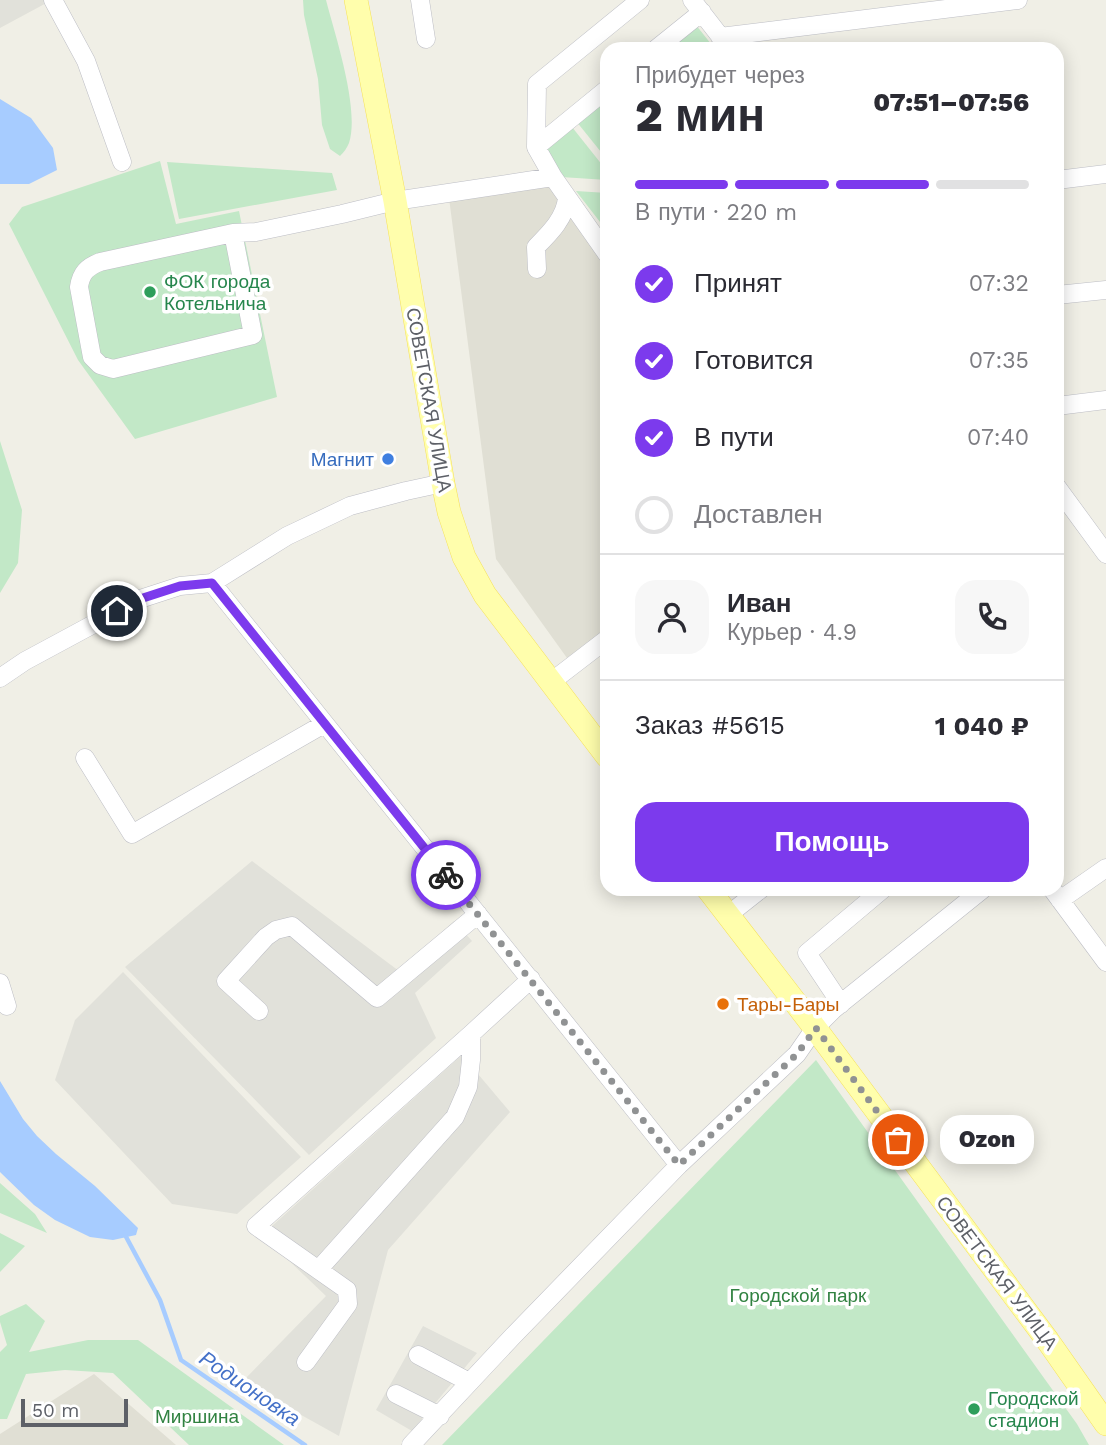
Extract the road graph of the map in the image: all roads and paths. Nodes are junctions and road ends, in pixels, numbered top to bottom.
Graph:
1 (53, 0) edge
2 (356, 0) edge
3 (419, 0) edge
4 (640, 0) edge
5 (1018, 0) edge
6 (697, 6) edge
7 (426, 39) dead end
8 (663, 42) edge
9 (724, 42) edge
10 (732, 42) edge
11 (600, 95) edge
12 (536, 147) junction
13 (122, 162) dead end
14 (1106, 174) edge
15 (553, 177) junction
16 (1064, 179) edge
17 (567, 197) junction
18 (395, 201) junction
19 (233, 233) junction
20 (600, 244) edge
21 (537, 269) dead end
22 (1106, 290) edge
23 (1064, 294) edge
24 (1106, 400) edge
25 (1064, 405) edge
26 (443, 483) junction
27 (1064, 497) edge
28 (1106, 554) edge
29 (212, 583) junction
30 (600, 644) edge
31 (0, 678) edge
32 (551, 682) junction
33 (324, 724) junction
34 (600, 747) edge
35 (85, 758) dead end
36 (1106, 868) edge
37 (1064, 891) edge
38 (713, 896) edge
39 (752, 896) edge
40 (875, 896) edge
41 (971, 896) edge
42 (1057, 896) edge
43 (478, 914) junction
44 (728, 915) junction
45 (1106, 962) edge
46 (531, 979) junction
47 (0, 983) edge
48 (841, 1004) junction
49 (7, 1006) dead end
50 (259, 1011) dead end
51 (816, 1028) junction
52 (471, 1034) junction
53 (679, 1165) junction
54 (319, 1269) junction
55 (418, 1355) dead end
56 (306, 1362) dead end
57 (469, 1382) junction
58 (397, 1394) dead end
59 (440, 1416) junction
60 (1106, 1424) edge
61 (411, 1445) edge

1 - 13 street
2 - 18 main road, СОВЕТСКАЯ УЛИЦА
3 - 7 street
4 - 12 street
5 - 10 street
6 - 8 street
6 - 9 street
11 - 12 street
12 - 15 street
14 - 16 street
15 - 17 street
15 - 18 street
17 - 20 street
17 - 21 street
18 - 19 street
18 - 26 main road, СОВЕТСКАЯ УЛИЦА
19 - 19 street
22 - 23 street
24 - 25 street
26 - 29 street
26 - 32 main road, СОВЕТСКАЯ УЛИЦА
27 - 28 street
29 - 31 street
29 - 33 street
30 - 32 street
32 - 34 main road, СОВЕТСКАЯ УЛИЦА
33 - 35 street
33 - 43 street
36 - 37 street
38 - 44 main road, СОВЕТСКАЯ УЛИЦА
39 - 44 street
40 - 48 street
41 - 48 street
42 - 45 street
43 - 46 street
43 - 50 street
44 - 51 main road, СОВЕТСКАЯ УЛИЦА
46 - 52 street
46 - 53 street
47 - 49 street
48 - 51 street
51 - 53 street
51 - 60 main road, СОВЕТСКАЯ УЛИЦА
52 - 54 street
52 - 54 street
53 - 57 street
54 - 56 street
55 - 57 street
57 - 59 street
58 - 59 street
59 - 61 street

